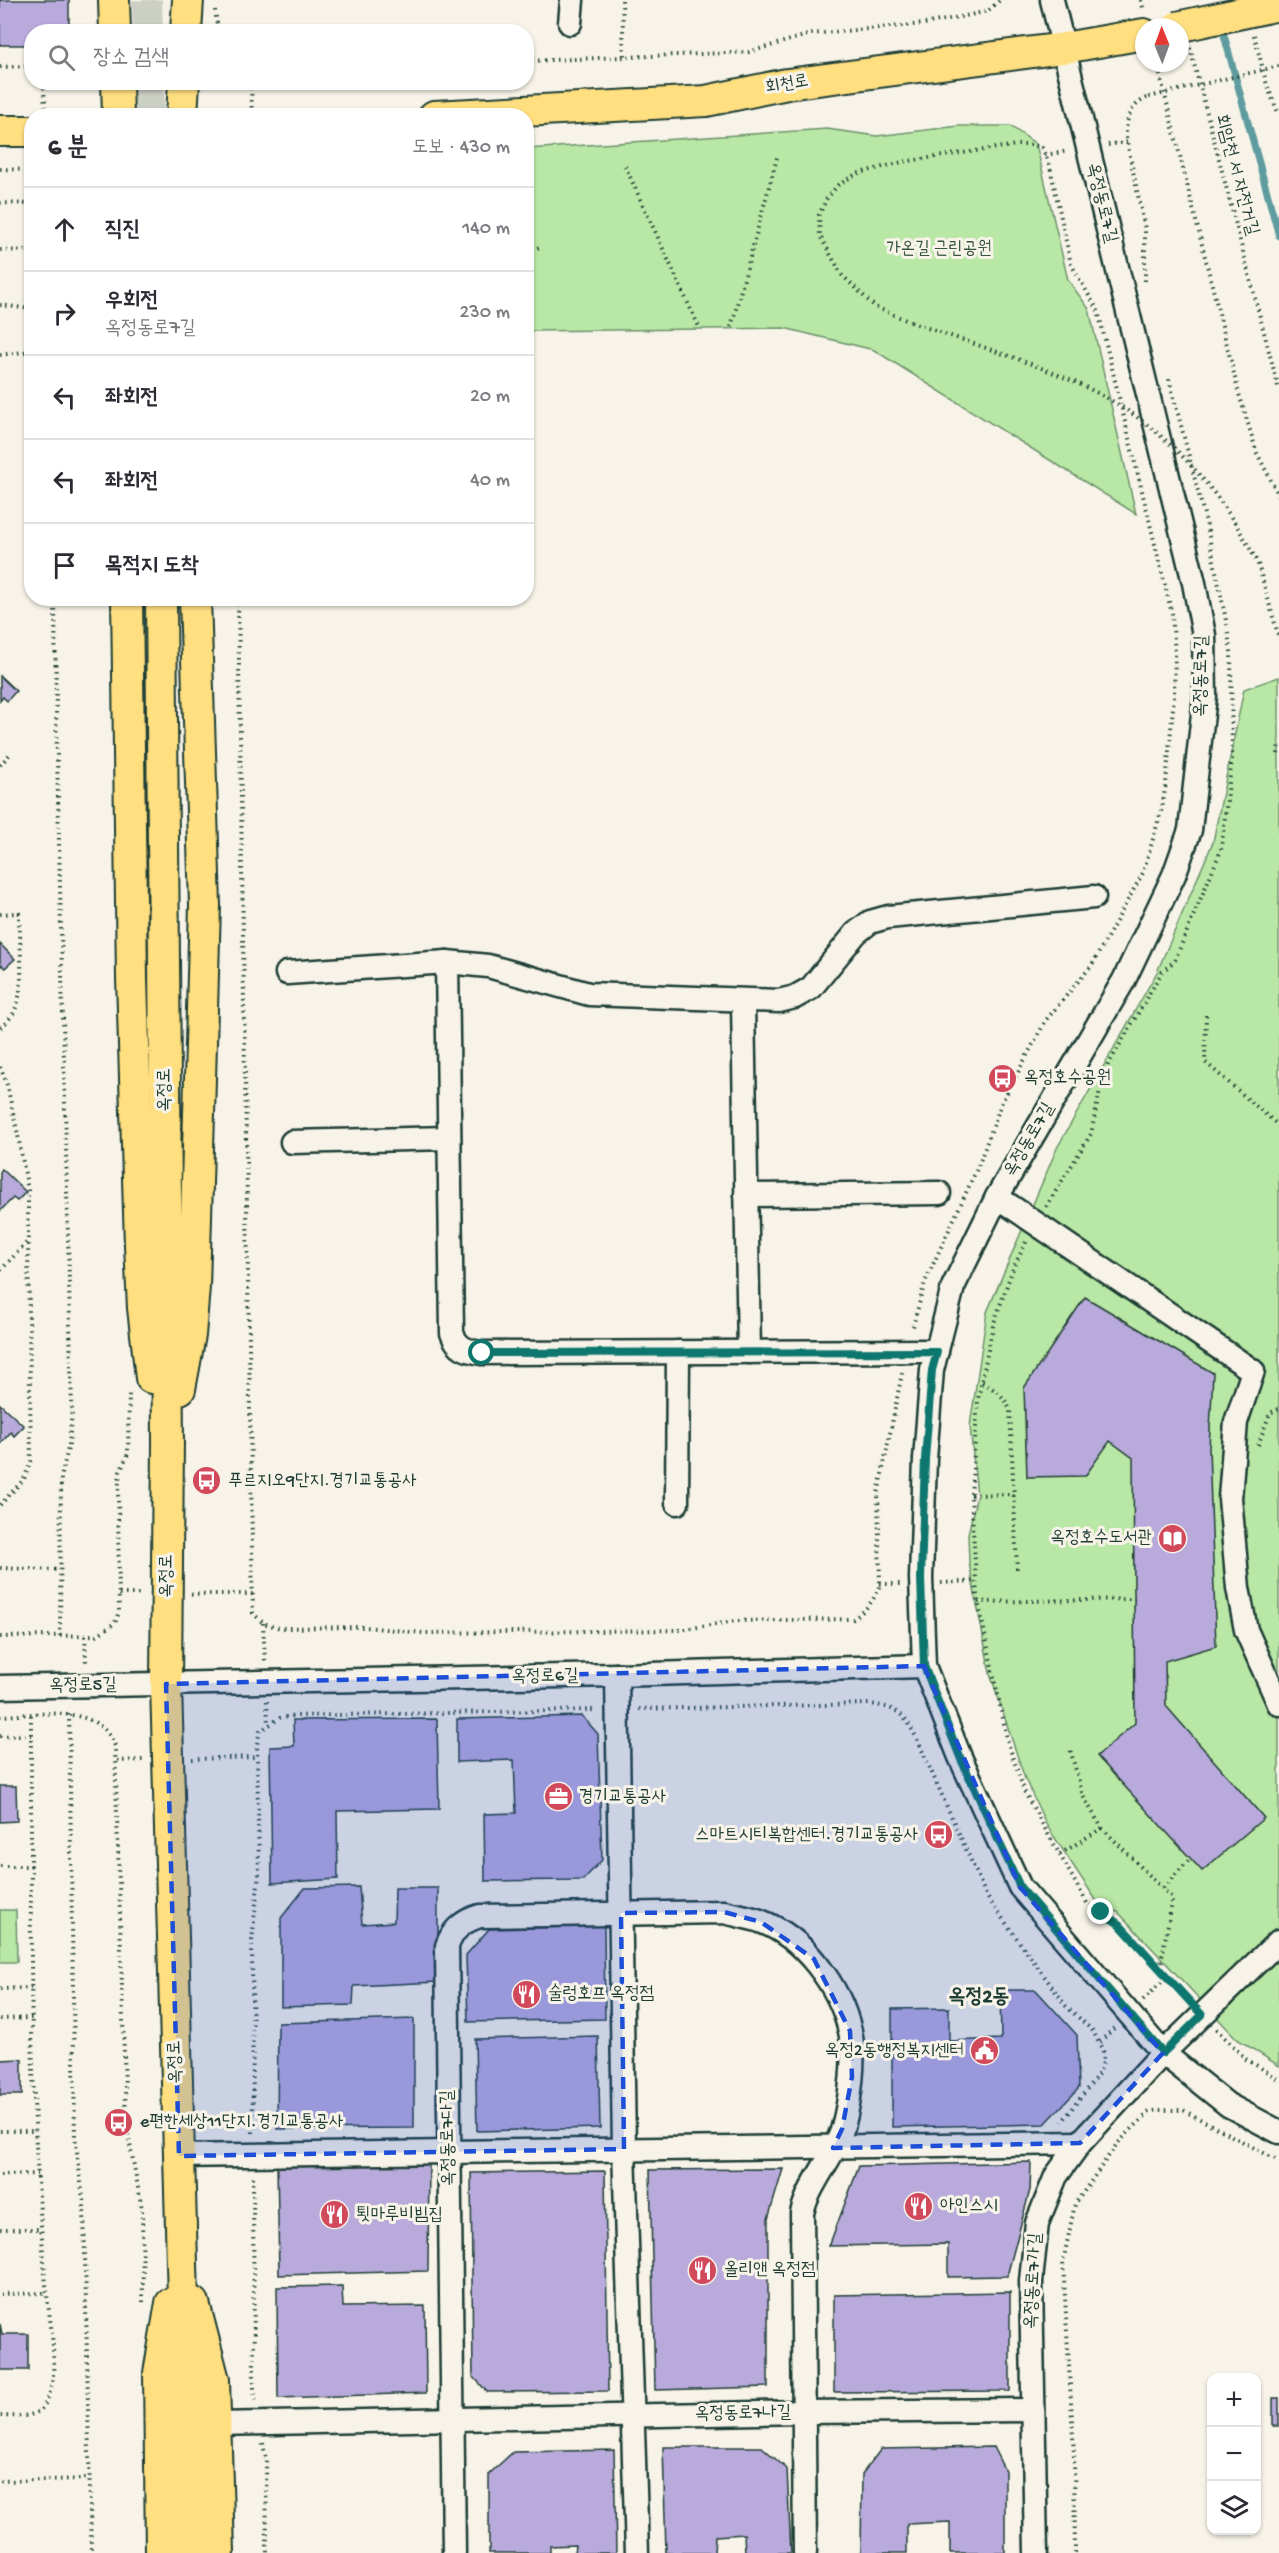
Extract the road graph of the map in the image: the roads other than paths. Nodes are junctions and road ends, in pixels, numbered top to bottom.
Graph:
1 (572, 0) edge
2 (1052, 0) edge
3 (1279, 5) edge
4 (570, 23) dead end
5 (1189, 33) edge
6 (1135, 36) edge
7 (1064, 48) junction
8 (117, 90) edge
9 (184, 90) edge
10 (118, 108) edge
11 (182, 108) edge
12 (534, 110) edge
13 (0, 131) edge
14 (24, 131) edge
15 (127, 606) edge
16 (161, 606) edge
17 (195, 606) edge
18 (1094, 897) dead end
19 (447, 962) junction
20 (287, 973) dead end
21 (743, 1002) junction
22 (448, 1138) junction
23 (292, 1142) dead end
24 (939, 1193) dead end
25 (746, 1195) junction
26 (997, 1197) junction
27 (678, 1352) junction
28 (749, 1352) junction
29 (937, 1352) junction
30 (168, 1442) junction
31 (677, 1503) dead end
32 (924, 1666) junction
33 (617, 1675) junction
34 (166, 1684) junction
35 (0, 1687) edge
36 (1279, 1704) edge
37 (621, 1913) junction
38 (1279, 1941) edge
39 (1163, 2053) junction
40 (1279, 2132) edge
41 (1080, 2143) junction
42 (833, 2148) junction
43 (624, 2149) junction
44 (448, 2151) junction
45 (178, 2156) junction
46 (181, 2259) junction
47 (1033, 2410) junction
48 (803, 2412) junction
49 (634, 2416) junction
50 (454, 2420) junction
51 (217, 2424) junction
52 (161, 2553) edge
53 (190, 2553) edge
54 (219, 2553) edge
55 (454, 2553) edge
56 (638, 2553) edge
57 (805, 2553) edge
58 (1036, 2553) edge

1 - 4 street
2 - 7 street, 옥정동로7길
3 - 5 main road, bridge
6 - 7 main road, 회천로
7 - 12 main road, 회천로
7 - 26 street, 옥정동로7길
8 - 10 main road
9 - 11 main road
13 - 14 main road
15 - 30 main road
16 - 30 main road, 옥정로
17 - 30 main road
18 - 21 street
19 - 20 street
19 - 21 street
19 - 22 street
21 - 25 street
22 - 23 street
22 - 27 street
24 - 25 street
25 - 28 street
26 - 29 street, 옥정동로7길
26 - 36 street
27 - 28 street
27 - 31 street
28 - 29 street
29 - 32 street, 옥정동로7길
30 - 34 main road, 옥정로
32 - 33 street, 옥정로6길
32 - 39 street, 옥정동로7길
33 - 34 street, 옥정로6길
33 - 37 street
34 - 35 street, 옥정로5길
34 - 45 main road, 옥정로
37 - 42 street, 옥정동로7다길
37 - 43 street
37 - 44 street, 옥정동로7다길
38 - 39 street, 옥정동로7가길
39 - 40 street, 옥정동로7길
39 - 41 street, 옥정동로7가길
41 - 42 street
41 - 47 street, 옥정동로7가길
42 - 43 street
42 - 48 street, 옥정동로7다길
43 - 44 street
43 - 49 street
44 - 45 street
44 - 50 street, 옥정동로7다길
45 - 46 main road, 옥정로
46 - 51 main road
46 - 52 main road
46 - 53 main road, 옥정로
47 - 48 street, 옥정동로7나길
47 - 58 street, 옥정동로7가길
48 - 49 street, 옥정동로7나길
48 - 57 street, 옥정동로7다길
49 - 50 street, 옥정동로7나길
49 - 56 street
50 - 51 street, 옥정동로7나길
50 - 55 street, 옥정동로7다길
51 - 54 main road

